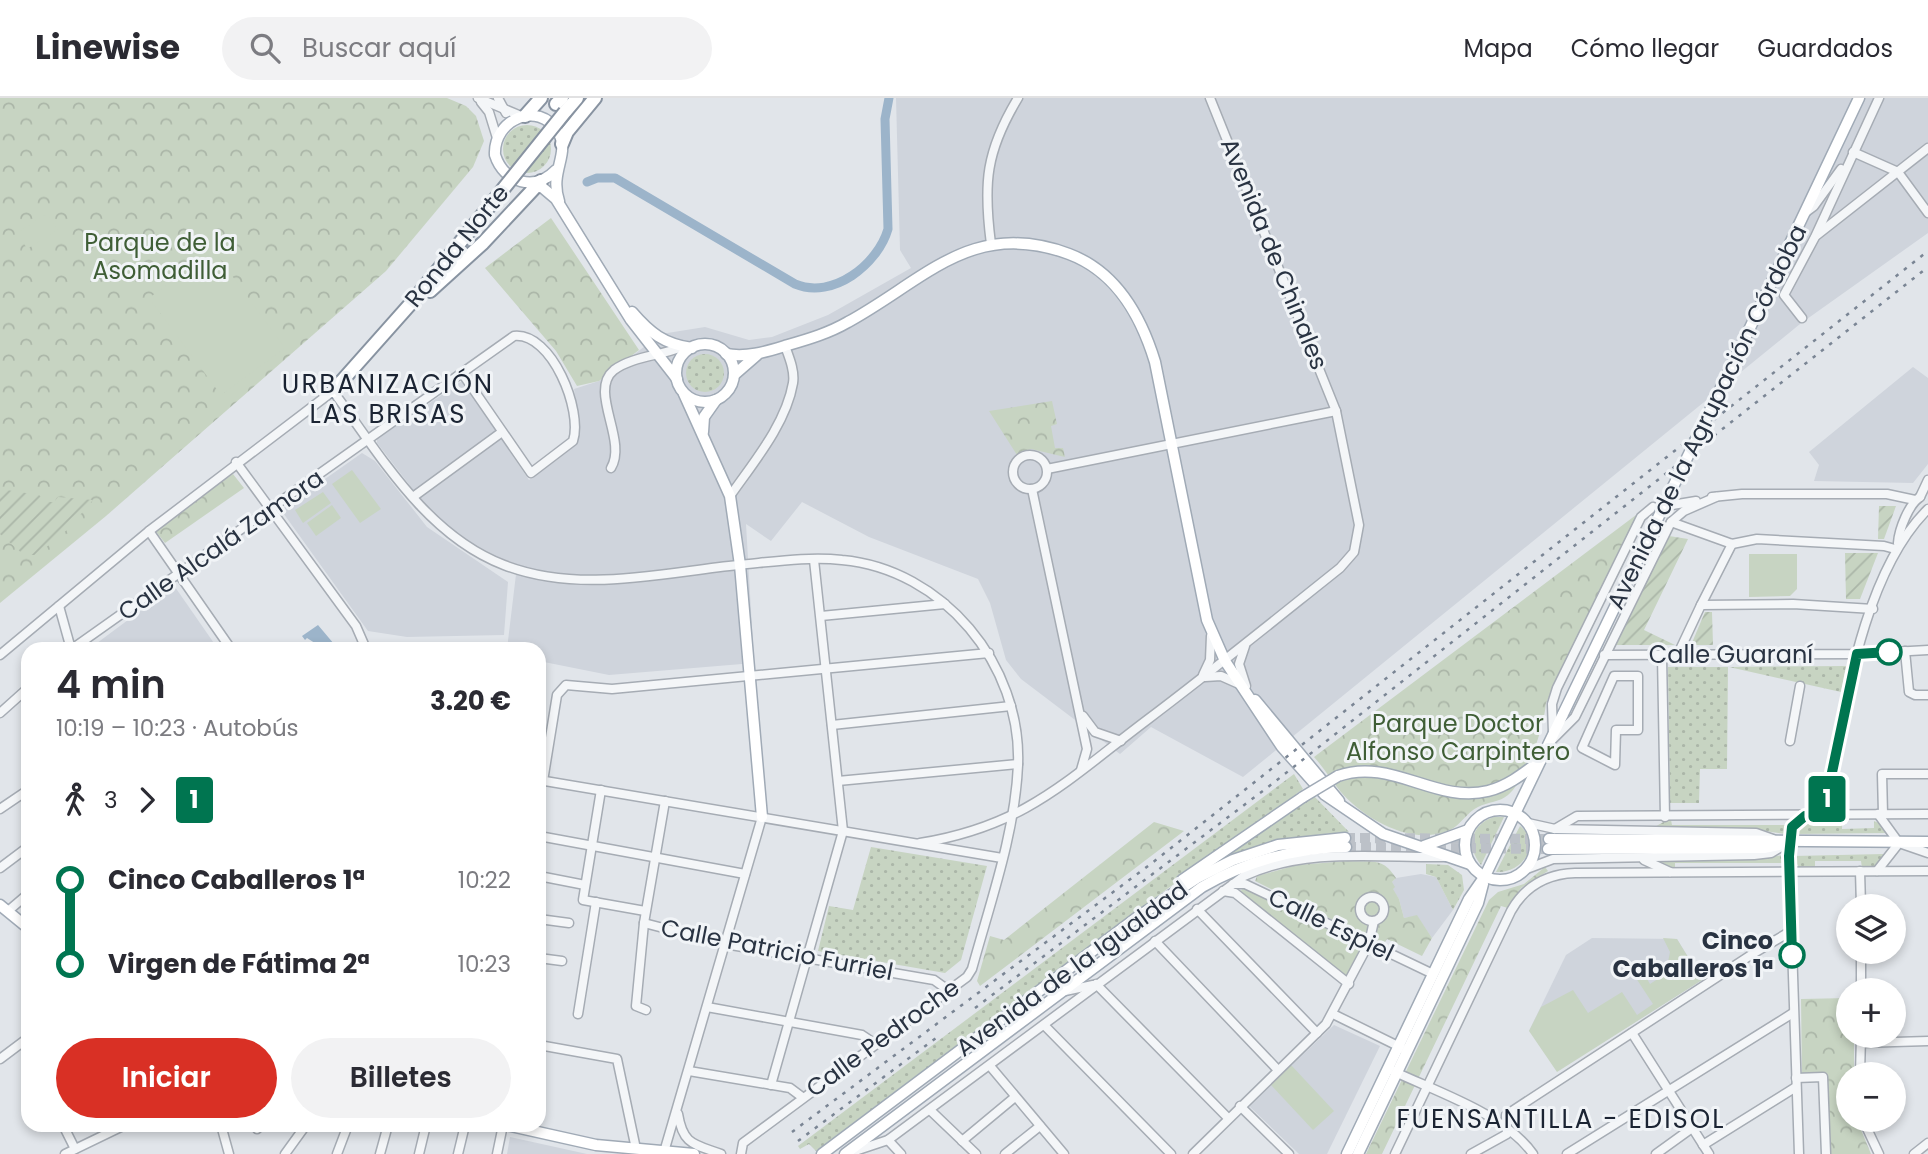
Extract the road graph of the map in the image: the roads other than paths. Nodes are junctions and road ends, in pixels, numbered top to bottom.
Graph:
1 (477, 98) edge
2 (498, 98) edge
3 (541, 98) edge
4 (577, 98) edge
5 (595, 98) edge
6 (1018, 98) edge
7 (1210, 98) edge
8 (1859, 98) edge
9 (1879, 98) edge
10 (561, 105) edge
11 (506, 113) junction
12 (523, 116) junction
13 (497, 138) junction
14 (562, 144) junction
15 (1928, 148) edge
16 (1851, 155) junction
17 (556, 170) junction
18 (1898, 172) junction
19 (535, 183) junction
20 (560, 205) junction
21 (1806, 212) junction
22 (1928, 212) edge
23 (1815, 237) junction
24 (991, 244) junction
25 (616, 296) junction
26 (413, 301) junction
27 (1802, 318) dead end
28 (785, 346) junction
29 (687, 347) junction
30 (761, 353) junction
31 (726, 354) junction
32 (657, 355) junction
33 (462, 373) junction
34 (734, 375) junction
35 (677, 379) junction
36 (333, 391) junction
37 (684, 394) junction
38 (716, 400) junction
39 (1336, 411) junction
40 (502, 432) junction
41 (703, 432) junction
42 (369, 440) junction
43 (1170, 444) junction
44 (236, 462) junction
45 (611, 468) dead end
46 (1047, 469) junction
47 (1928, 480) edge
48 (1032, 489) junction
49 (730, 496) junction
50 (413, 497) junction
51 (1716, 497) junction
52 (1919, 501) edge
53 (1672, 505) dead end
54 (1653, 507) dead end
55 (270, 510) junction
56 (1927, 510) edge
57 (1671, 522) junction
58 (149, 531) junction
59 (1732, 544) junction
60 (1897, 546) junction
61 (814, 560) junction
62 (740, 565) junction
63 (179, 575) junction
64 (945, 604) junction
65 (1701, 605) junction
66 (59, 606) junction
67 (1872, 609) junction
68 (821, 616) junction
69 (1211, 636) junction
70 (1250, 640) junction
71 (70, 642) edge
72 (82, 642) edge
73 (226, 642) edge
74 (363, 642) edge
75 (1928, 650) edge
76 (1905, 651) junction
77 (989, 653) junction
78 (1857, 654) junction
79 (0, 655) edge
80 (1604, 655) junction
81 (1662, 656) junction
82 (1677, 656) junction
83 (1224, 660) junction
84 (827, 670) junction
85 (750, 676) junction
86 (1199, 680) junction
87 (1238, 682) junction
88 (1800, 685) dead end
89 (21, 694) edge
90 (1251, 695) junction
91 (1928, 695) edge
92 (1011, 706) junction
93 (1080, 710) junction
94 (0, 713) edge
95 (832, 725) junction
96 (1551, 739) junction
97 (1121, 741) junction
98 (1790, 741) dead end
99 (1582, 748) joint
100 (546, 753) edge
101 (1540, 760) junction
102 (1018, 764) junction
103 (1079, 774) junction
104 (1928, 774) edge
105 (838, 780) junction
106 (546, 781) edge
107 (601, 790) junction
108 (21, 795) edge
109 (665, 801) junction
110 (0, 809) edge
111 (1348, 813) junction
112 (1516, 813) junction
113 (1880, 814) junction
114 (1928, 814) edge
115 (1823, 815) junction
116 (1807, 816) junction
117 (762, 817) junction
118 (1012, 817) junction
119 (1665, 817) junction
120 (1528, 822) junction
121 (1555, 829) junction
122 (1468, 830) junction
123 (843, 831) junction
124 (1637, 831) junction
125 (546, 837) edge
126 (1928, 842) edge
127 (920, 843) junction
128 (1788, 843) junction
129 (1899, 843) junction
130 (1549, 844) tunnel mouth
131 (591, 846) junction
132 (1424, 846) junction
133 (21, 852) edge
134 (1928, 853) edge
135 (655, 857) junction
136 (1456, 857) junction
137 (1002, 858) junction
138 (1635, 858) junction
139 (1471, 864) junction
140 (0, 869) edge
141 (1524, 870) junction
142 (1790, 871) junction
143 (1860, 871) junction
144 (1877, 871) junction
145 (1928, 871) edge
146 (1674, 873) junction
147 (745, 874) junction
148 (1485, 876) junction
149 (546, 878) edge
150 (585, 886) junction
151 (1228, 886) junction
152 (1217, 894) junction
153 (1861, 894) edge
154 (21, 898) edge
155 (596, 902) junction
156 (4, 908) edge
157 (1197, 909) junction
158 (645, 911) junction
159 (1139, 916) junction
160 (546, 919) edge
161 (1374, 921) dead end
162 (21, 922) edge
163 (569, 923) dead end
164 (644, 923) junction
165 (1791, 931) junction
166 (1155, 941) junction
167 (1369, 943) junction
168 (724, 944) junction
169 (806, 958) junction
170 (546, 959) edge
171 (562, 961) dead end
172 (1433, 974) junction
173 (1096, 984) junction
174 (1349, 984) junction
175 (948, 990) junction
176 (1060, 992) junction
177 (707, 1007) junction
178 (646, 1010) dead end
179 (1793, 1013) junction
180 (578, 1014) dead end
181 (1333, 1014) junction
182 (789, 1021) junction
183 (1044, 1025) junction
184 (1317, 1033) junction
185 (1632, 1033) junction
186 (1906, 1041) edge
187 (1928, 1041) edge
188 (21, 1043) edge
189 (874, 1043) junction
190 (546, 1046) edge
191 (1403, 1049) junction
192 (0, 1059) edge
193 (990, 1066) junction
194 (1277, 1069) junction
195 (689, 1071) junction
196 (1392, 1071) junction
197 (1796, 1083) junction
198 (771, 1085) junction
199 (1427, 1088) junction
200 (1668, 1090) junction
201 (802, 1097) junction
202 (1015, 1097) junction
203 (1240, 1106) junction
204 (930, 1110) junction
205 (677, 1111) junction
206 (1228, 1118) junction
207 (1505, 1125) junction
208 (1040, 1126) junction
209 (1692, 1128) junction
210 (66, 1132) edge
211 (110, 1132) edge
212 (223, 1132) edge
213 (301, 1132) edge
214 (345, 1132) edge
215 (386, 1132) edge
216 (424, 1132) edge
217 (463, 1132) edge
218 (503, 1132) edge
219 (536, 1132) edge
220 (1869, 1132) edge
221 (888, 1140) junction
222 (962, 1140) junction
223 (1928, 1143) edge
224 (596, 1145) junction
225 (1703, 1145) junction
226 (75, 1149) junction
227 (636, 1149) junction
228 (663, 1153) edge
229 (65, 1154) edge
230 (229, 1154) edge
231 (285, 1154) edge
232 (337, 1154) edge
233 (380, 1154) edge
234 (419, 1154) edge
235 (458, 1154) edge
236 (498, 1154) edge
237 (612, 1154) edge
238 (694, 1154) edge
239 (721, 1154) edge
240 (741, 1154) edge
241 (822, 1154) edge
242 (845, 1154) edge
243 (901, 1154) edge
244 (976, 1154) edge
245 (1005, 1154) edge
246 (1063, 1154) edge
247 (1171, 1154) edge
248 (1193, 1154) edge
249 (1289, 1154) edge
250 (1347, 1154) edge
251 (1358, 1154) edge
252 (1395, 1154) edge
253 (1471, 1154) edge
254 (1533, 1154) edge
255 (1567, 1154) edge
256 (1656, 1154) edge
257 (1709, 1154) edge
258 (1799, 1154) edge
259 (1826, 1154) edge
260 (1879, 1154) edge
261 (1914, 1154) edge

1 - 11 street
1 - 13 street
2 - 11 street
3 - 12 highway
4 - 10 highway, Ronda Norte
5 - 14 highway
6 - 24 street
7 - 39 street, Avenida de Chinales
8 - 21 main road, Avenida de la Agrupación Córdoba
9 - 16 street
10 - 26 highway, Ronda Norte, bridge
11 - 12 street
12 - 13 main road
12 - 14 main road
13 - 19 main road
14 - 17 main road
15 - 18 street
16 - 18 street
16 - 21 street
16 - 23 street
17 - 19 main road
17 - 20 main road
18 - 22 street
18 - 23 street
19 - 20 main road
19 - 26 highway
20 - 25 main road
21 - 96 main road, Avenida de la Agrupación Córdoba, bridge
23 - 27 street
24 - 28 main road
24 - 43 main road
25 - 29 main road
25 - 32 main road
26 - 36 highway, Ronda Norte
28 - 30 main road
28 - 49 street
29 - 31 main road
29 - 32 street
29 - 35 main road
30 - 31 main road
30 - 34 main road
31 - 34 main road
32 - 35 main road
32 - 45 street
33 - 40 street
33 - 40 street, Calle Alcalá Zamora
33 - 42 street, Calle Alcalá Zamora
34 - 38 main road
35 - 37 main road
36 - 42 street, Calle Pedroche
36 - 44 street
37 - 38 main road
37 - 41 main road
38 - 41 main road
39 - 43 street
39 - 70 street, Avenida de Chinales
40 - 50 street
41 - 49 main road
42 - 50 street, Calle Pedroche
42 - 55 street, Calle Alcalá Zamora
43 - 46 street
43 - 69 main road
44 - 55 street
44 - 58 street
46 - 48 street
46 - 48 street
47 - 52 street
48 - 93 street
49 - 62 main road
50 - 62 street, Calle Pedroche
51 - 52 street
51 - 53 street, Avenida de la Agrupación Córdoba
51 - 57 street, Avenida de la Agrupación Córdoba
52 - 56 street
52 - 60 street
54 - 96 street, Avenida de la Agrupación Córdoba
55 - 63 street, Calle Alcalá Zamora
55 - 74 street
56 - 60 street
57 - 59 street
57 - 80 street, Avenida de la Agrupación Córdoba
58 - 63 street
58 - 66 street
59 - 60 street
59 - 65 street
60 - 67 street
61 - 62 street, Calle Pedroche
61 - 64 street, Calle Pedroche
61 - 68 street
62 - 85 main road
63 - 72 street, Calle Alcalá Zamora
63 - 73 street
64 - 68 street
64 - 77 street, Calle Pedroche
65 - 67 street
65 - 82 street
66 - 71 street
66 - 79 street
67 - 78 street
68 - 84 street
69 - 83 main road
69 - 86 street
70 - 83 street, Avenida de Chinales
70 - 90 street
75 - 76 street, Calle Guaraní
76 - 78 street, Calle Guaraní
76 - 91 street
77 - 84 street
77 - 92 street, Calle Pedroche
78 - 82 street, Calle Guaraní
78 - 115 street
80 - 81 street, Calle Guaraní
80 - 96 street, Avenida de la Agrupación Córdoba
81 - 82 street, Calle Guaraní
81 - 119 street
83 - 86 street, Avenida de Chinales
83 - 87 main road
84 - 85 street
84 - 95 street
85 - 100 street
85 - 117 main road
86 - 87 street
86 - 97 street, Avenida de Chinales
87 - 90 main road
87 - 111 main road
88 - 98 street
89 - 94 street
90 - 111 main road
92 - 95 street
92 - 102 street, Calle Pedroche
93 - 97 street
93 - 103 street
95 - 105 street
96 - 101 main road, Avenida de la Agrupación Córdoba
97 - 103 street, Avenida de Chinales
99 - 99 street
101 - 112 main road, Avenida de la Agrupación Córdoba
101 - 159 main road, bridge
102 - 105 street
102 - 118 street, Calle Pedroche
103 - 118 street, Avenida de Chinales
104 - 113 street
105 - 123 street
106 - 107 street
107 - 109 street
107 - 131 street
108 - 110 street
109 - 117 street
109 - 135 street
111 - 132 main road
112 - 120 main road
112 - 122 main road
112 - 148 main road, Avenida de la Agrupación Córdoba
113 - 114 street
113 - 115 street
113 - 129 street
115 - 116 street
116 - 119 street
116 - 128 street
117 - 123 street
117 - 147 street
118 - 127 street, Avenida de Chinales
118 - 137 street, Calle Pedroche
119 - 121 street
119 - 124 street
120 - 121 street
120 - 141 main road
121 - 124 street
122 - 132 main road
122 - 139 main road
123 - 127 street
123 - 169 street
124 - 128 street
125 - 131 street
126 - 129 main road
127 - 137 street
128 - 129 main road
128 - 130 main road
128 - 138 street
128 - 142 street
129 - 134 street
129 - 144 street
131 - 135 street
131 - 150 street
132 - 136 main road
133 - 140 street
135 - 147 street
135 - 158 street
136 - 139 main road
136 - 151 street, Avenida de la Igualdad
137 - 175 street, Calle Pedroche
138 - 141 street
138 - 146 street
139 - 148 main road
141 - 148 main road
142 - 143 street
142 - 146 street
142 - 165 street
143 - 144 street
143 - 153 street
144 - 145 street
146 - 199 street
147 - 168 street
148 - 172 main road, Avenida de la Agrupación Córdoba
148 - 191 main road, Avenida de la Agrupación Córdoba
149 - 150 street
150 - 155 street
151 - 152 street, Avenida de la Igualdad
151 - 167 street, Calle Espiel
152 - 157 street, Avenida de la Igualdad
152 - 174 street, Calle Espiel
154 - 156 street
155 - 158 street, Calle Patricio Furriel
155 - 180 street
156 - 162 main road
157 - 166 street, Avenida de la Igualdad
157 - 184 street
158 - 164 street
159 - 176 main road, Avenida de la Igualdad
159 - 241 main road, Avenida de la Igualdad
160 - 163 street
161 - 167 street
164 - 168 street, Calle Patricio Furriel
164 - 178 street
165 - 179 street
165 - 185 street
166 - 173 street, Avenida de la Igualdad
166 - 194 street
167 - 172 street, Calle Espiel
167 - 174 street
168 - 169 street, Calle Patricio Furriel
168 - 177 street
169 - 175 street, Calle Patricio Furriel
169 - 182 street
170 - 171 street
172 - 191 main road, Avenida de la Agrupación Córdoba
173 - 176 street, Avenida de la Igualdad
173 - 183 street, Avenida de la Igualdad
173 - 206 street
174 - 181 street
175 - 189 street, Calle Pedroche
176 - 242 main road, Avenida de la Igualdad
177 - 182 street
177 - 195 street
179 - 197 street
179 - 200 street
181 - 184 street
181 - 191 street
182 - 189 street
182 - 198 street
183 - 193 street, Avenida de la Igualdad
183 - 247 street
184 - 194 street
185 - 200 street
185 - 207 street
186 - 187 street
188 - 192 street
189 - 201 street, Calle Pedroche
190 - 227 street
191 - 196 main road, Avenida de la Agrupación Córdoba
193 - 202 street
193 - 204 street, Avenida de la Igualdad
194 - 203 street
195 - 198 street
195 - 205 street
196 - 199 street
196 - 250 main road, Avenida de la Agrupación Córdoba
196 - 251 main road, Avenida de la Agrupación Córdoba
197 - 225 street
197 - 258 street
197 - 259 street
198 - 201 street
199 - 207 street
199 - 252 street
200 - 209 street
200 - 255 street
201 - 240 street, Calle Pedroche
202 - 208 street
202 - 222 street
203 - 206 street
203 - 249 street
204 - 221 street, Avenida de la Igualdad
204 - 222 street
205 - 228 street
205 - 239 street
206 - 248 street
207 - 253 street
207 - 254 street
208 - 245 street
208 - 246 street
209 - 225 street
209 - 256 street
210 - 226 street
211 - 226 street
212 - 230 street
213 - 231 street
214 - 232 street
215 - 233 street
216 - 234 street
217 - 235 street
218 - 236 street
219 - 224 main road
220 - 260 street
221 - 242 street, Avenida de la Igualdad
221 - 243 street
222 - 244 street
223 - 261 street
224 - 227 main road
224 - 237 main road
225 - 257 street
226 - 229 street
227 - 228 main road
228 - 238 main road

